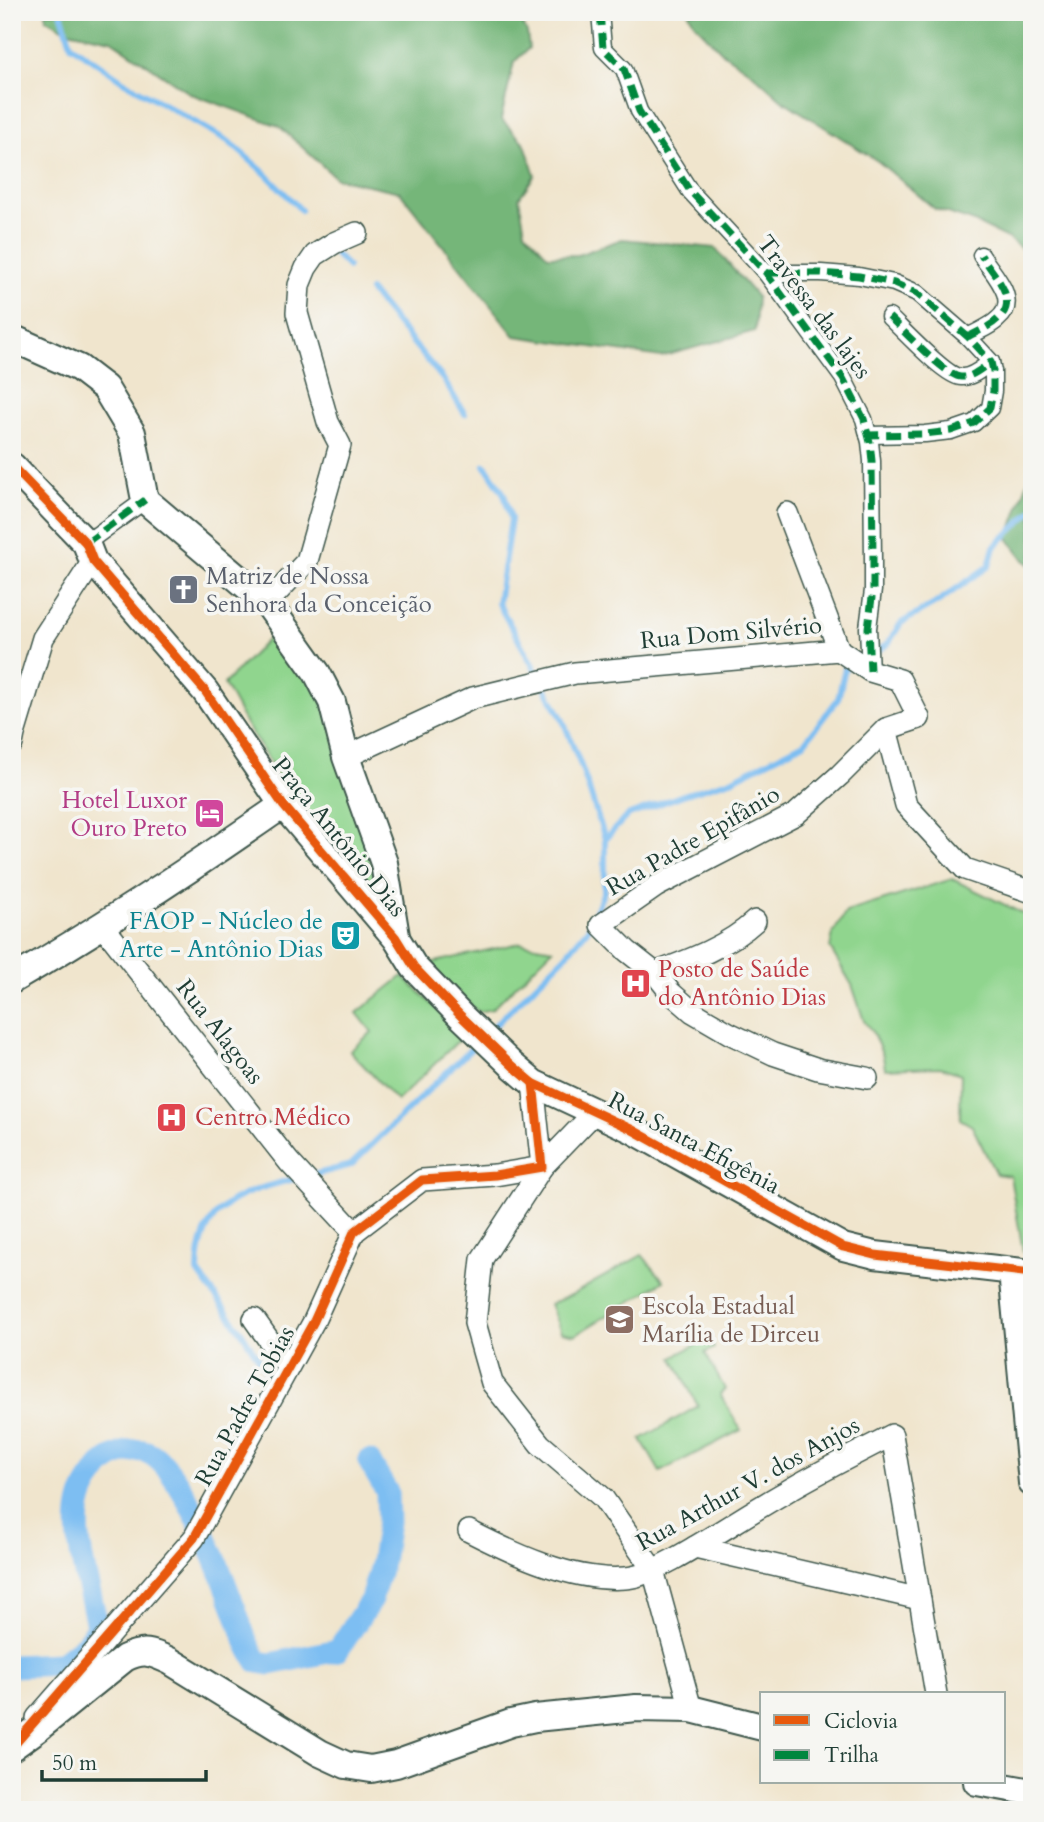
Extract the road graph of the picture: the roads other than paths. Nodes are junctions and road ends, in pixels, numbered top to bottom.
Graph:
1 (600, 12) edge
2 (357, 233) dead end
3 (981, 255) dead end
4 (765, 272) junction
5 (889, 317) dead end
6 (968, 337) junction
7 (12, 338) edge
8 (991, 362) junction
9 (868, 435) junction
10 (12, 466) edge
11 (145, 499) junction
12 (787, 513) dead end
13 (89, 552) junction
14 (267, 603) junction
15 (839, 650) junction
16 (870, 671) junction
17 (886, 729) junction
18 (12, 744) edge
19 (345, 757) junction
20 (283, 805) junction
21 (1032, 892) edge
22 (755, 921) dead end
23 (103, 926) junction
24 (396, 938) junction
25 (655, 973) junction
26 (12, 980) edge
27 (867, 1078) dead end
28 (533, 1083) junction
29 (595, 1112) junction
30 (542, 1167) junction
31 (354, 1232) junction
32 (1022, 1272) edge
33 (254, 1319) dead end
34 (288, 1367) junction
35 (1032, 1483) edge
36 (469, 1531) dead end
37 (695, 1547) junction
38 (653, 1570) junction
39 (920, 1599) junction
40 (936, 1692) edge
41 (691, 1709) junction
42 (760, 1726) edge
43 (14, 1745) edge
44 (988, 1784) edge
45 (1032, 1792) edge

1 - 4 street, Travessa das lajes
2 - 14 street
3 - 6 street
4 - 6 street
4 - 9 street, Travessa das lajes
5 - 8 street
6 - 8 street
7 - 11 street
8 - 9 street
9 - 16 street, Travessa das lajes
10 - 13 street, Praça Antônio Dias
11 - 13 street
11 - 14 street, Praça Antônio Dias
12 - 15 street
13 - 18 street
13 - 20 street, Praça Antônio Dias
14 - 19 street, Praça Antônio Dias
15 - 16 street, Rua Dom Silvério
15 - 19 street, Rua Dom Silvério
16 - 17 street, Rua Dom Silvério
17 - 21 street
17 - 25 street, Rua Padre Epifânio
19 - 24 street, Praça Antônio Dias
20 - 23 street
20 - 24 street, Praça Antônio Dias
22 - 25 street
23 - 26 street
23 - 31 street, Rua Alagoas
24 - 28 street, Rua Santa Efigênia
25 - 27 street, Rua Padre Epifânio
28 - 29 street, Rua Santa Efigênia
28 - 30 street
29 - 30 street
29 - 32 street, Rua Santa Efigênia
30 - 31 street, Rua Padre Tobias
30 - 38 street
31 - 34 street, Rua Padre Tobias
32 - 35 street
33 - 34 street
34 - 43 street, Rua Padre Tobias
36 - 38 street, Rua Arthur V. dos Anjos
37 - 38 street, Rua Arthur V. dos Anjos
37 - 39 street
37 - 39 street, Rua Arthur V. dos Anjos
38 - 41 street
39 - 40 street
41 - 42 street
41 - 43 street
44 - 45 street

